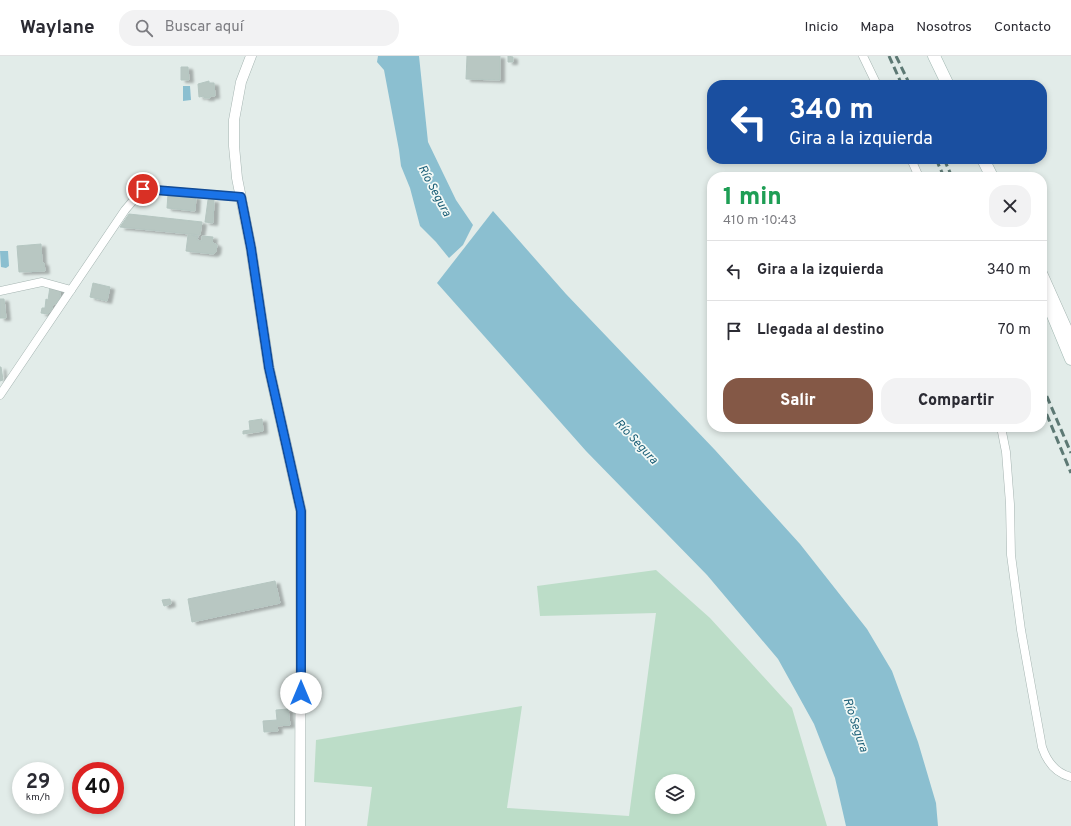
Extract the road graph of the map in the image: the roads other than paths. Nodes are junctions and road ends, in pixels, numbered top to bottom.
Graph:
1 (251, 56) edge
2 (863, 56) edge
3 (934, 56) edge
4 (874, 80) edge
5 (946, 80) edge
6 (241, 197) junction
7 (1047, 283) edge
8 (71, 290) junction
9 (0, 291) edge
10 (1047, 301) edge
11 (1071, 338) edge
12 (1071, 359) edge
13 (0, 395) edge
14 (1002, 432) edge
15 (1071, 777) edge
16 (300, 826) edge

1 - 6 street
2 - 4 street
3 - 5 main road
6 - 8 street
6 - 16 street
7 - 11 street
8 - 9 street
8 - 13 street
10 - 12 main road
14 - 15 street

